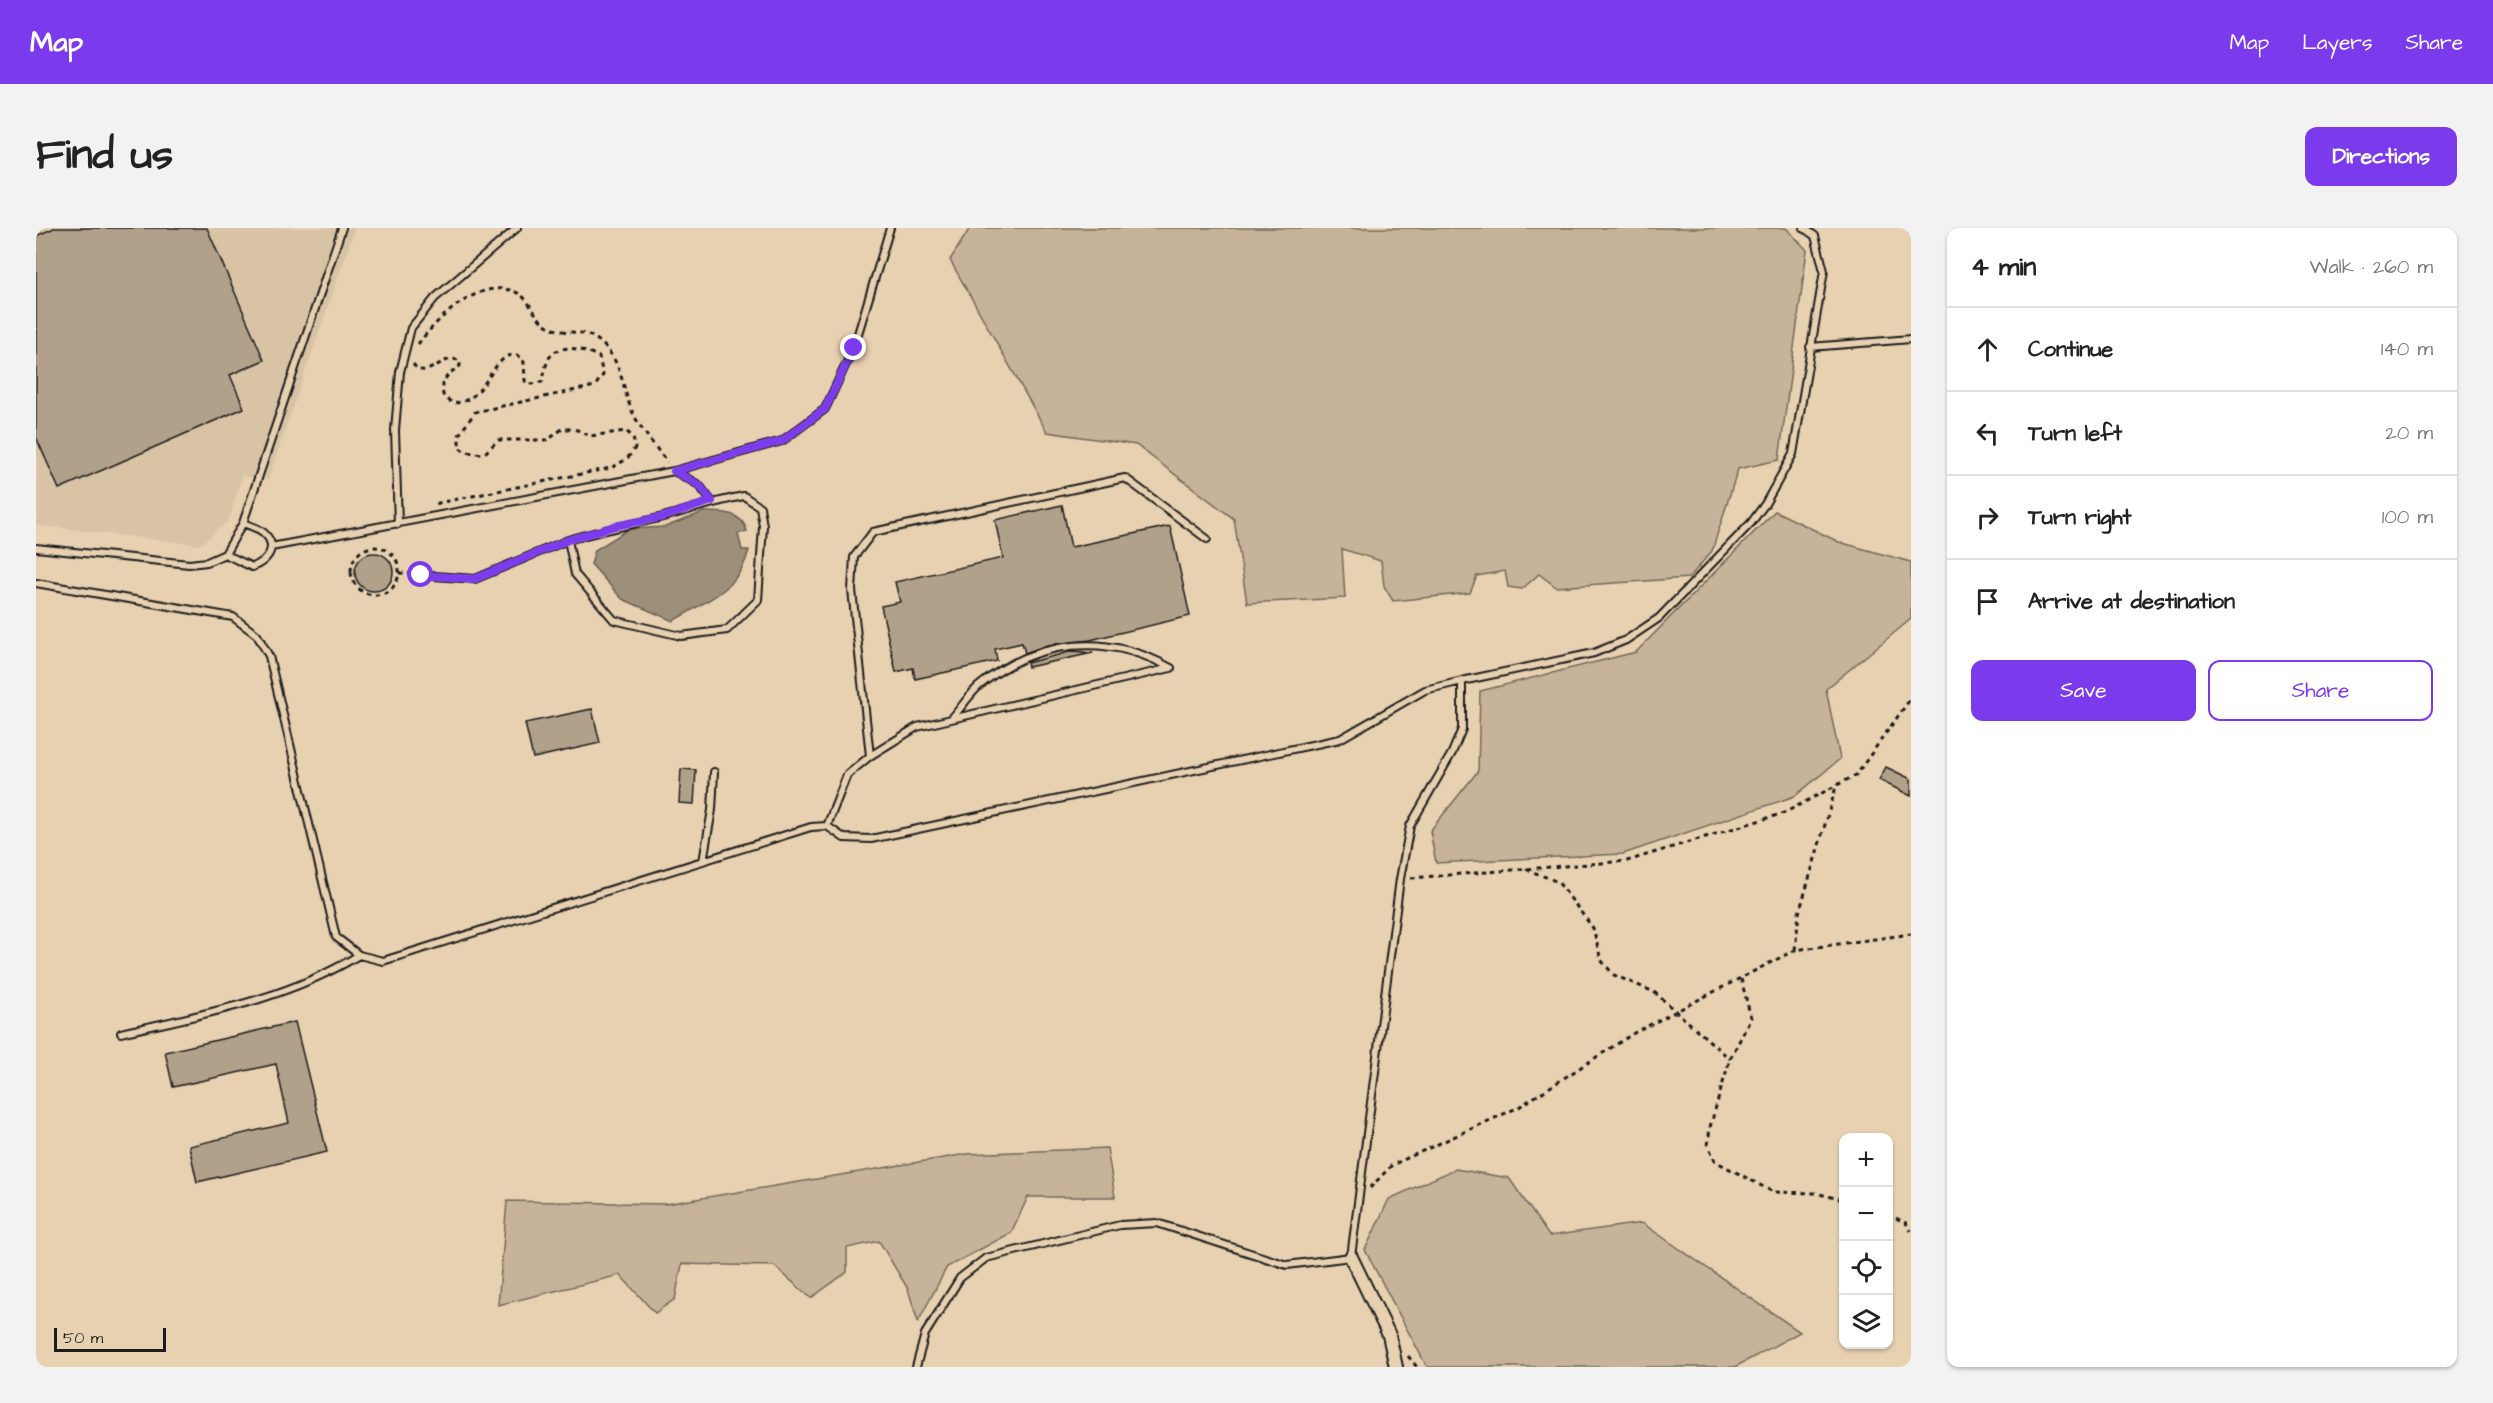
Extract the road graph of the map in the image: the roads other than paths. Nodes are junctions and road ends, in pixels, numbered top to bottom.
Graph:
1 (342, 228) edge
2 (517, 228) edge
3 (890, 228) edge
4 (1804, 228) edge
5 (1911, 339) edge
6 (1810, 347) junction
7 (674, 471) junction
8 (712, 501) junction
9 (243, 523) junction
10 (398, 524) junction
11 (1207, 539) dead end
12 (568, 540) junction
13 (271, 547) junction
14 (36, 548) edge
15 (225, 554) junction
16 (421, 575) dead end
17 (36, 583) edge
18 (1462, 681) junction
19 (952, 719) junction
20 (870, 756) junction
21 (714, 772) dead end
22 (827, 826) junction
23 (703, 861) junction
24 (358, 955) junction
25 (121, 1033) dead end
26 (1351, 1257) junction
27 (916, 1367) edge
28 (1396, 1367) edge

1 - 9 lane
2 - 10 lane
3 - 7 lane
4 - 6 lane
5 - 6 lane
6 - 18 lane
7 - 8 lane
7 - 10 lane
8 - 12 lane
8 - 12 lane
9 - 13 lane
9 - 15 lane
10 - 13 lane
11 - 20 lane
12 - 16 lane
13 - 15 lane
14 - 15 lane
17 - 24 lane
18 - 22 lane
18 - 26 lane
19 - 19 lane
19 - 20 lane
20 - 22 lane
21 - 23 lane
22 - 23 lane
23 - 24 lane
24 - 25 lane
26 - 27 lane
26 - 28 street

